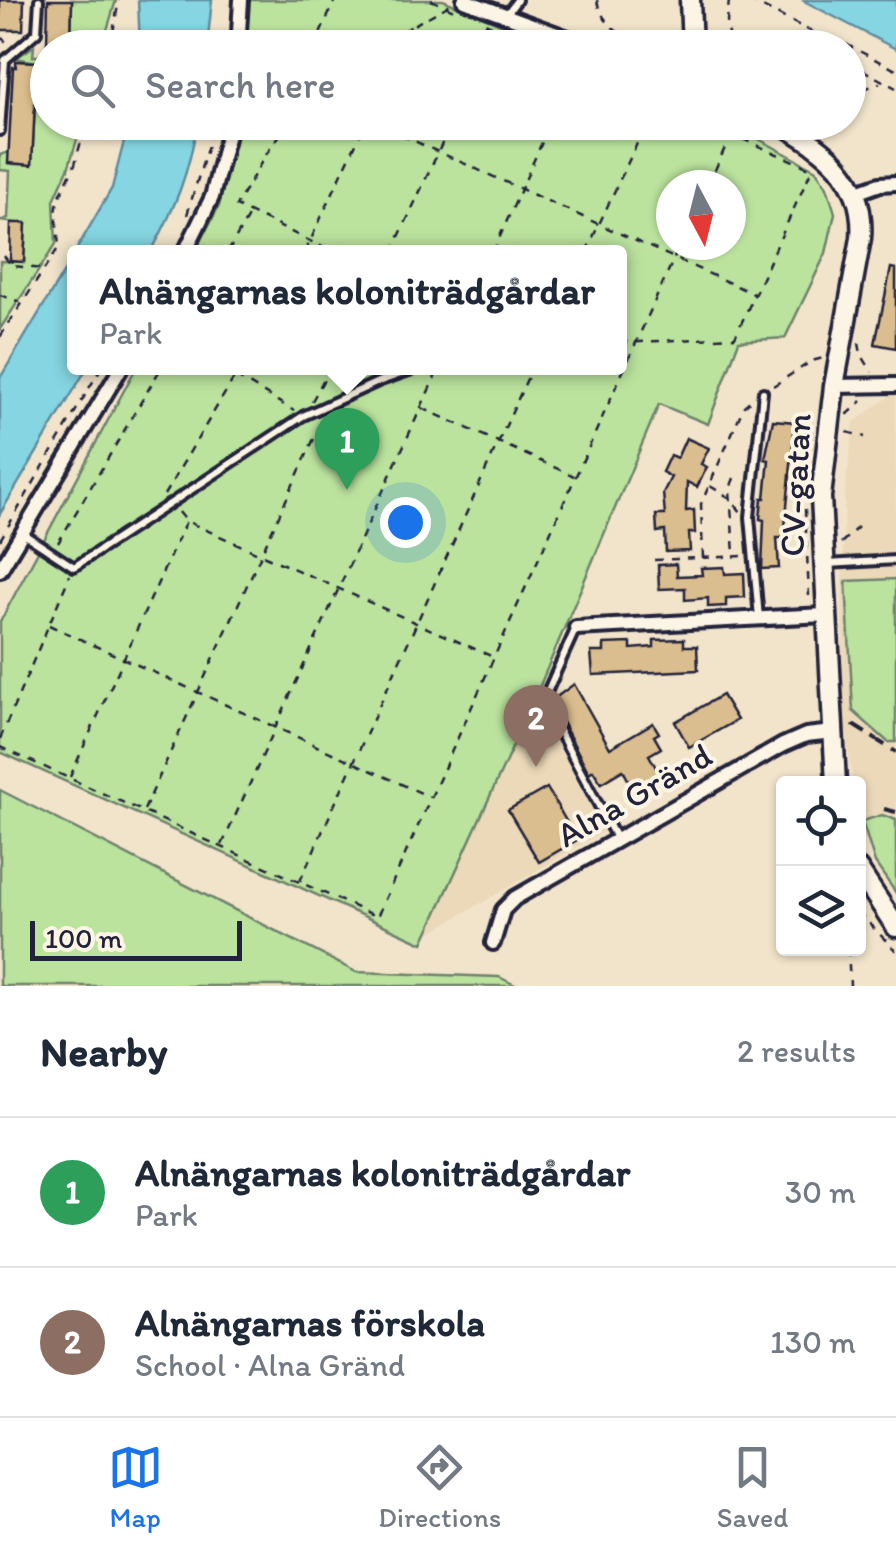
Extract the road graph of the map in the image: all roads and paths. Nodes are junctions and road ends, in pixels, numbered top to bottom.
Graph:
1 (39, 0) edge
2 (118, 0) edge
3 (241, 0) edge
4 (335, 0) edge
5 (430, 0) edge
6 (517, 0) edge
7 (597, 0) edge
8 (690, 0) edge
9 (730, 0) edge
10 (749, 0) edge
11 (448, 6) junction
12 (463, 6) edge
13 (505, 16) junction
14 (478, 20) dead end
15 (411, 24) junction
16 (494, 28) joint
17 (37, 30) edge
18 (113, 30) edge
19 (239, 30) edge
20 (322, 30) edge
21 (401, 30) edge
22 (408, 30) edge
23 (498, 30) edge
24 (544, 30) edge
25 (617, 30) edge
26 (691, 30) edge
27 (729, 30) edge
28 (808, 30) edge
29 (0, 36) edge
30 (30, 37) edge
31 (14, 50) junction
32 (866, 55) edge
33 (896, 70) edge
34 (866, 72) edge
35 (884, 82) junction
36 (866, 88) edge
37 (896, 88) edge
38 (0, 131) edge
39 (82, 140) edge
40 (210, 140) edge
41 (226, 140) edge
42 (276, 140) edge
43 (358, 140) edge
44 (412, 140) edge
45 (444, 140) edge
46 (543, 140) edge
47 (638, 140) edge
48 (729, 140) edge
49 (743, 140) edge
50 (800, 140) edge
51 (438, 152) junction
52 (715, 170) edge
53 (896, 183) edge
54 (521, 190) junction
55 (855, 194) junction
56 (192, 203) dead end
57 (250, 213) junction
58 (599, 224) junction
59 (311, 242) junction
60 (188, 245) edge
61 (232, 245) edge
62 (309, 245) edge
63 (318, 245) edge
64 (395, 245) edge
65 (496, 245) edge
66 (589, 245) edge
67 (656, 250) edge
68 (4, 256) dead end
69 (673, 260) edge
70 (678, 260) edge
71 (46, 269) junction
72 (754, 294) junction
73 (0, 295) edge
74 (21, 303) junction
75 (0, 337) edge
76 (859, 341) dead end
77 (636, 342) junction
78 (627, 343) edge
79 (824, 358) dead end
80 (627, 362) edge
81 (872, 373) dead end
82 (98, 375) edge
83 (117, 375) edge
84 (157, 375) edge
85 (235, 375) joint
86 (326, 375) edge
87 (401, 375) edge
88 (436, 375) edge
89 (529, 375) edge
90 (621, 375) edge
91 (896, 385) edge
92 (834, 386) junction
93 (763, 392) junction
94 (862, 402) dead end
95 (330, 404) junction
96 (420, 407) junction
97 (303, 416) junction
98 (846, 418) dead end
99 (843, 431) dead end
100 (865, 437) dead end
101 (498, 442) junction
102 (575, 477) junction
103 (734, 478) dead end
104 (709, 486) junction
105 (730, 498) junction
106 (172, 503) junction
107 (152, 516) junction
108 (750, 517) junction
109 (186, 521) junction
110 (22, 534) junction
111 (0, 540) edge
112 (52, 553) junction
113 (261, 554) junction
114 (734, 556) junction
115 (754, 556) junction
116 (704, 558) junction
117 (654, 560) dead end
118 (896, 560) edge
119 (822, 565) junction
120 (74, 567) junction
121 (0, 570) edge
122 (338, 589) junction
123 (826, 615) junction
124 (759, 618) junction
125 (416, 623) junction
126 (49, 625) junction
127 (576, 628) joint
128 (494, 658) junction
129 (124, 659) junction
130 (199, 692) junction
131 (274, 726) junction
132 (832, 732) junction
133 (0, 738) edge
134 (0, 747) edge
135 (354, 761) junction
136 (835, 776) edge
137 (69, 778) junction
138 (432, 797) junction
139 (144, 811) junction
140 (617, 840) junction
141 (222, 846) junction
142 (866, 881) edge
143 (300, 882) junction
144 (866, 920) edge
145 (896, 926) edge
146 (493, 943) dead end
147 (896, 951) edge
148 (848, 956) edge
149 (850, 986) edge

1 - 17 lane
2 - 18 path
3 - 19 street
4 - 20 path
5 - 11 path
6 - 13 lane
7 - 25 path
8 - 26 street
9 - 27 path
10 - 28 path
11 - 12 path
11 - 15 path
12 - 13 street
13 - 24 street
14 - 16 path
15 - 21 path
15 - 22 path
16 - 23 path
29 - 31 path
30 - 31 lane
31 - 38 lane
32 - 33 path
34 - 35 path
35 - 36 path
35 - 37 path
39 - 71 path
40 - 56 path
41 - 60 street
42 - 57 path
43 - 59 path
44 - 51 path
45 - 51 path
46 - 54 path
47 - 58 path
48 - 52 path
49 - 72 path
50 - 55 street
51 - 54 path
51 - 64 path
53 - 55 street
54 - 58 path
54 - 65 path
55 - 92 street, CV-gatan
57 - 59 path
57 - 61 path
58 - 66 path
58 - 67 path
59 - 62 path
59 - 63 path
68 - 71 path
69 - 77 path
70 - 72 path
71 - 74 path
72 - 77 path
73 - 74 path
74 - 75 path
76 - 81 path
77 - 78 path
77 - 80 path
79 - 93 path
82 - 111 path
83 - 110 street
84 - 112 path
85 - 97 path
85 - 107 path
86 - 97 path
87 - 95 lane
88 - 96 path
89 - 101 path
90 - 102 path
91 - 92 street
92 - 119 street, CV-gatan
93 - 104 path
93 - 108 lane
94 - 98 path
95 - 97 lane
95 - 113 path
96 - 101 path
96 - 122 path
97 - 106 lane
99 - 100 path
101 - 102 path
101 - 125 path
102 - 128 path
103 - 105 path
104 - 105 path
104 - 116 path
105 - 108 path
105 - 114 path
106 - 107 lane
106 - 109 path
107 - 120 lane
108 - 115 lane
109 - 113 path
109 - 129 path
110 - 112 lane
110 - 121 street
112 - 120 lane
113 - 122 path
113 - 130 path
114 - 115 path
114 - 116 path
115 - 124 lane
116 - 117 path
118 - 119 lane
119 - 123 street, CV-gatan
120 - 126 path
122 - 125 path
122 - 131 path
123 - 124 street
123 - 132 street, CV-gatan
124 - 127 street
125 - 128 path
125 - 135 path
126 - 129 path
126 - 133 path
127 - 140 lane
128 - 138 path
129 - 130 path
129 - 137 path
130 - 131 path
130 - 139 path
131 - 135 path
131 - 141 path
132 - 136 street, CV-gatan
132 - 140 street, Alna Gränd
134 - 137 path
135 - 138 path
135 - 143 path
137 - 139 path
138 - 143 path
139 - 141 path
140 - 146 street, Alna Gränd
141 - 143 path
142 - 145 street
144 - 147 path
148 - 149 path

